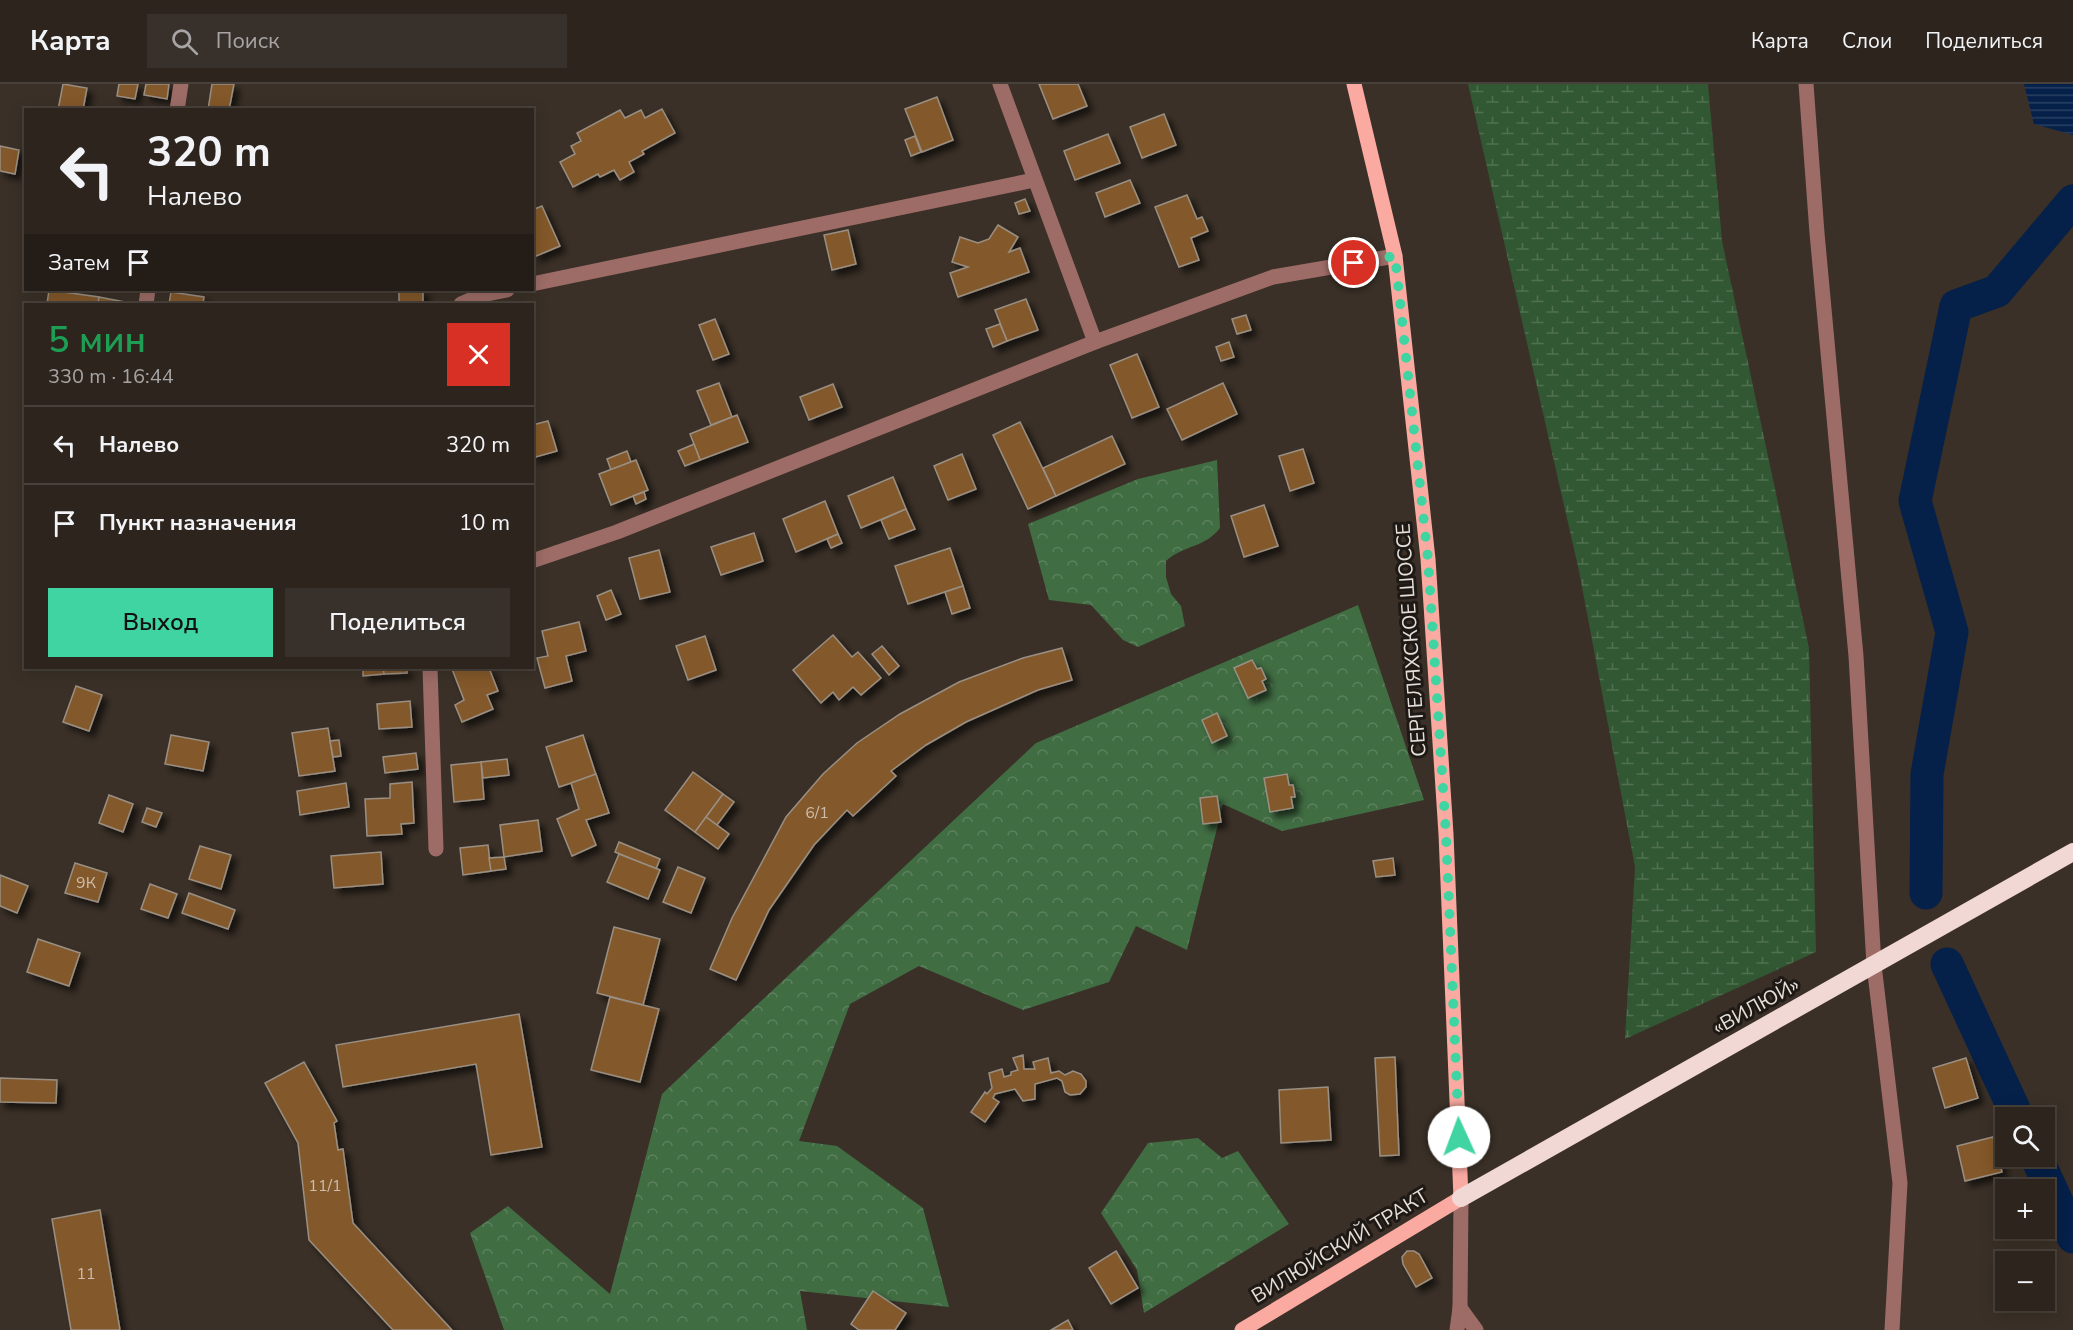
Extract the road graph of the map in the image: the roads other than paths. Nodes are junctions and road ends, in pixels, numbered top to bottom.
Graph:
1 (181, 84) edge
2 (1000, 84) edge
3 (1354, 84) edge
4 (1806, 84) edge
5 (177, 108) edge
6 (1034, 180) junction
7 (1395, 256) junction
8 (534, 284) edge
9 (502, 291) edge
10 (463, 303) edge
11 (1095, 342) junction
12 (534, 560) edge
13 (430, 669) edge
14 (436, 849) dead end
15 (2073, 852) edge
16 (1874, 965) junction
17 (1461, 1198) junction
18 (1460, 1308) junction
19 (1242, 1330) edge
20 (1457, 1330) edge
21 (1476, 1330) edge
22 (1892, 1330) edge

1 - 5 street
2 - 6 street
3 - 7 main road, СЕРГЕЛЯХСКОЕ ШОССЕ
4 - 16 street
6 - 8 street
6 - 11 street
7 - 11 street
7 - 17 main road, СЕРГЕЛЯХСКОЕ ШОССЕ
9 - 10 street
11 - 12 street
13 - 14 street
15 - 16 highway, «ВИЛЮЙ»
16 - 17 highway, «ВИЛЮЙ»
16 - 22 street
17 - 18 street
17 - 19 main road, ВИЛЮЙСКИЙ ТРАКТ
18 - 20 street
18 - 21 street

